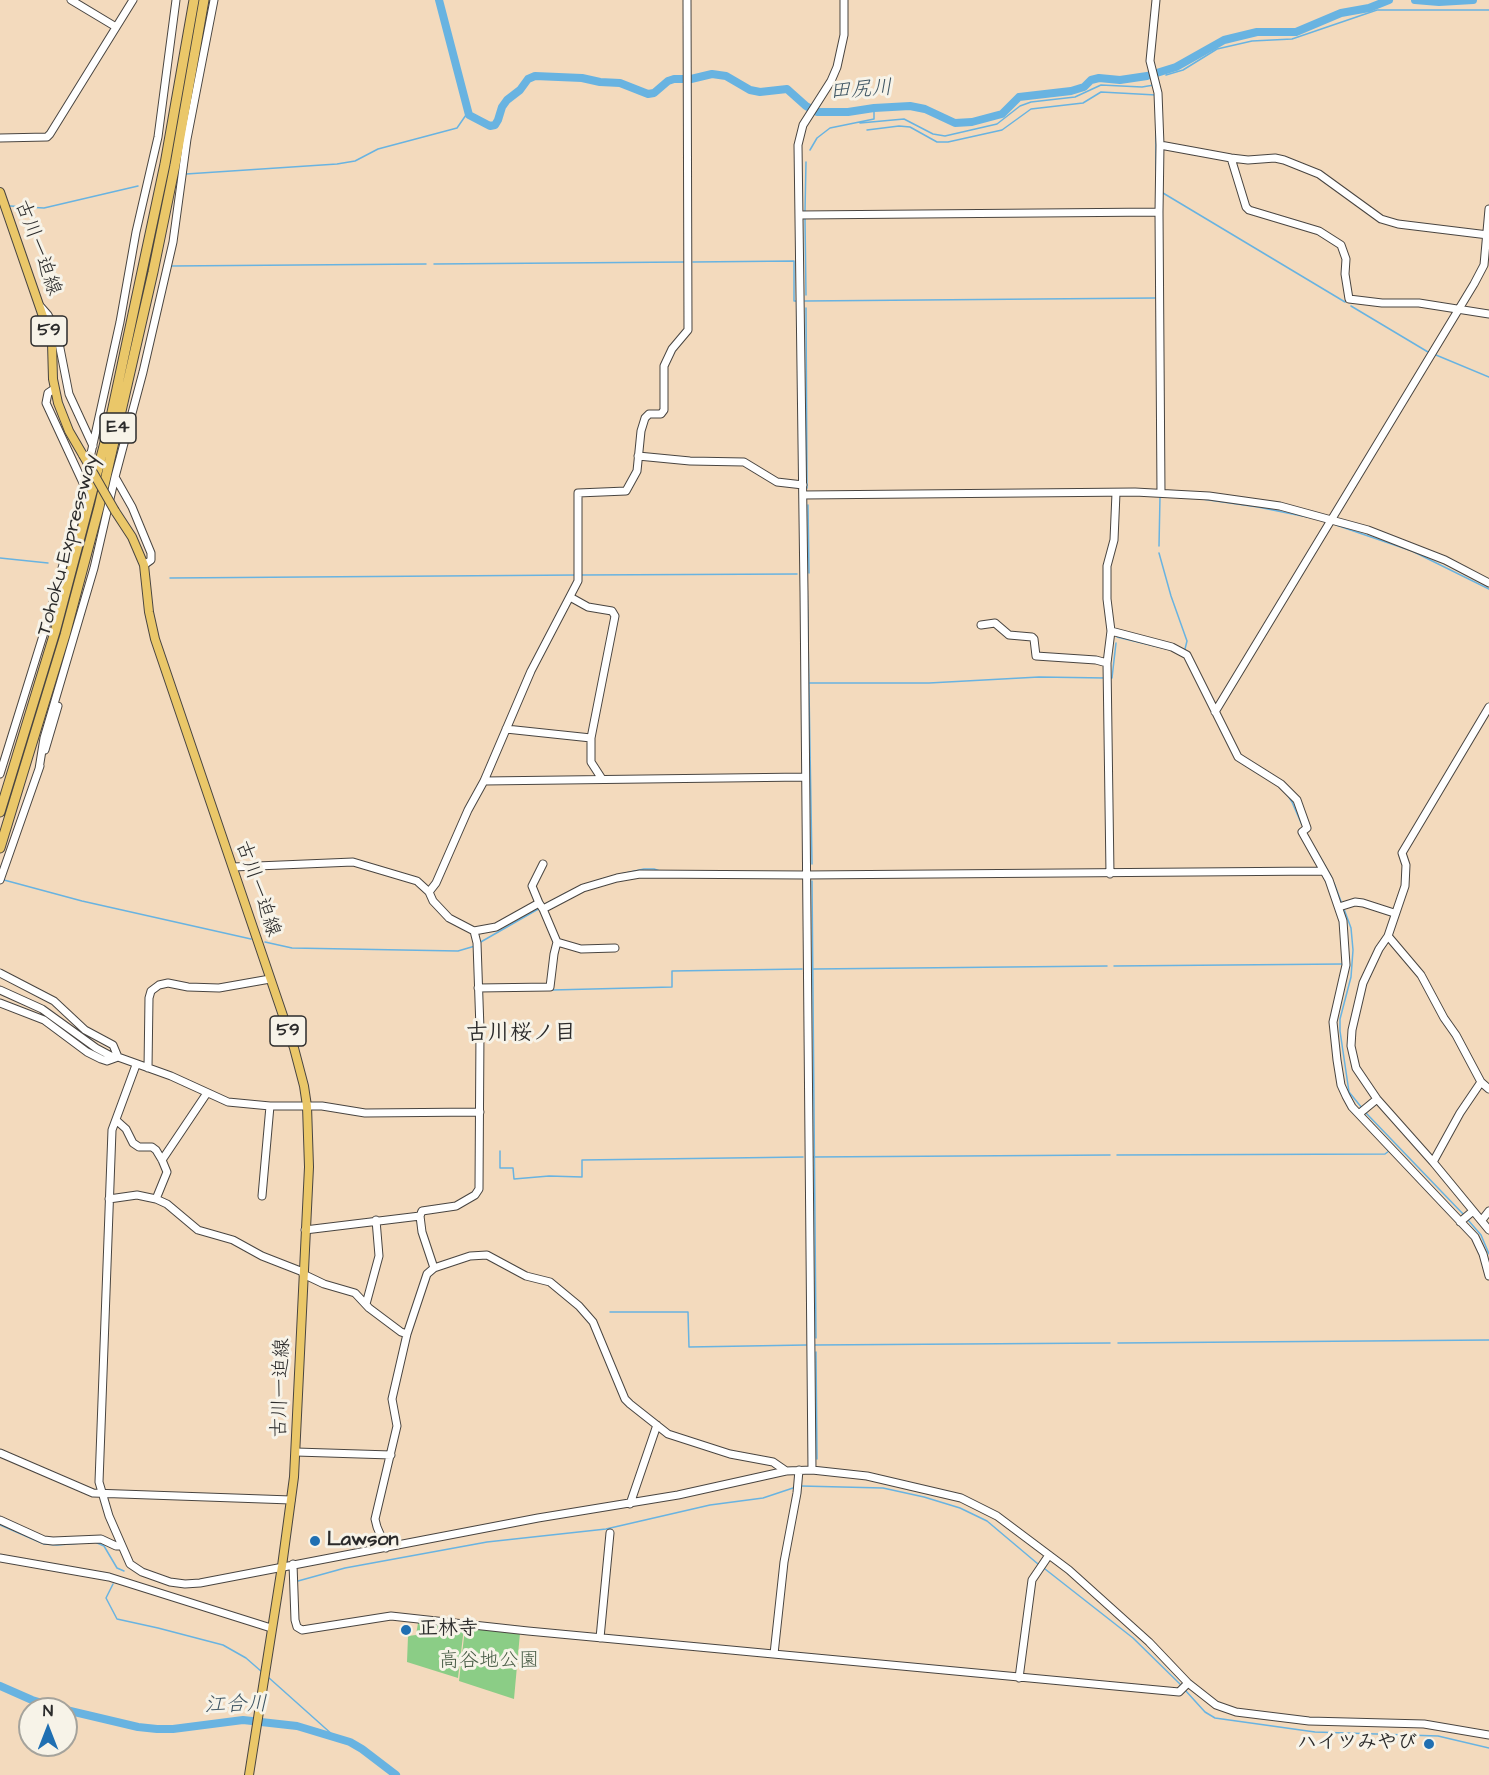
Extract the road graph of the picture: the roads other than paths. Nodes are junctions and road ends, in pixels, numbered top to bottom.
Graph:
1 (71, 0) edge
2 (133, 0) edge
3 (177, 0) edge
4 (194, 0) edge
5 (204, 0) edge
6 (214, 0) edge
7 (687, 0) edge
8 (844, 0) edge
9 (1156, 0) edge
10 (116, 27) junction
11 (0, 138) edge
12 (1160, 145) junction
13 (1231, 159) junction
14 (2, 198) edge
15 (1489, 209) edge
16 (1159, 212) junction
17 (800, 215) junction
18 (1487, 235) edge
19 (40, 306) junction
20 (1459, 309) junction
21 (1489, 314) edge
22 (54, 389) junction
23 (93, 446) junction
24 (638, 456) junction
25 (115, 477) junction
26 (84, 485) junction
27 (803, 485) junction
28 (1116, 493) junction
29 (1161, 493) junction
30 (803, 495) junction
31 (1332, 520) junction
32 (144, 565) junction
33 (1489, 583) edge
34 (570, 597) junction
35 (981, 625) dead end
36 (1111, 631) junction
37 (36, 657) junction
38 (68, 660) junction
39 (1107, 663) junction
40 (1489, 707) edge
41 (1215, 712) junction
42 (506, 729) junction
43 (591, 738) junction
44 (10, 742) junction
45 (39, 769) junction
46 (0, 774) edge
47 (805, 777) junction
48 (602, 779) junction
49 (484, 781) junction
50 (0, 812) edge
51 (18, 812) dead end
52 (0, 848) edge
53 (8, 861) junction
54 (543, 864) dead end
55 (233, 867) junction
56 (1110, 871) junction
57 (1323, 871) junction
58 (805, 875) junction
59 (0, 880) edge
60 (429, 892) junction
61 (541, 906) junction
62 (1339, 907) junction
63 (1394, 913) junction
64 (474, 931) junction
65 (1388, 936) junction
66 (557, 942) junction
67 (615, 948) dead end
68 (0, 973) edge
69 (270, 979) junction
70 (478, 988) junction
71 (0, 990) edge
72 (0, 1003) edge
73 (118, 1057) junction
74 (136, 1065) junction
75 (148, 1068) junction
76 (1481, 1082) junction
77 (1489, 1089) edge
78 (207, 1093) junction
79 (1377, 1100) junction
80 (270, 1106) junction
81 (307, 1106) junction
82 (480, 1112) junction
83 (1360, 1113) junction
84 (116, 1120) junction
85 (162, 1160) junction
86 (1433, 1162) junction
87 (262, 1196) dead end
88 (109, 1199) junction
89 (156, 1199) junction
90 (1489, 1210) edge
91 (1473, 1211) junction
92 (420, 1216) junction
93 (1482, 1220) junction
94 (376, 1221) junction
95 (1460, 1222) junction
96 (305, 1230) junction
97 (1489, 1230) edge
98 (434, 1268) junction
99 (303, 1273) junction
100 (1489, 1276) edge
101 (366, 1304) junction
102 (407, 1334) junction
103 (657, 1425) junction
104 (296, 1452) junction
105 (0, 1453) edge
106 (391, 1455) junction
107 (799, 1470) junction
108 (812, 1470) junction
109 (786, 1471) junction
110 (102, 1494) junction
111 (291, 1500) junction
112 (630, 1504) junction
113 (0, 1520) edge
114 (610, 1533) dead end
115 (122, 1546) junction
116 (386, 1548) junction
117 (1049, 1555) junction
118 (0, 1558) edge
119 (293, 1564) junction
120 (282, 1566) junction
121 (271, 1630) junction
122 (600, 1638) junction
123 (774, 1654) junction
124 (1019, 1678) junction
125 (1188, 1683) junction
126 (1489, 1735) edge
127 (249, 1775) edge

1 - 10 street
2 - 10 street
3 - 23 street
4 - 50 highway, Tohoku Expressway / E4
5 - 52 highway, Tohoku Expressway / E4
6 - 25 street
7 - 24 street
8 - 17 street
9 - 12 street
10 - 11 street
12 - 13 street
12 - 16 street
13 - 18 street
13 - 20 street
14 - 19 main road, 古川一迫線 / 59
15 - 18 street
16 - 17 street
16 - 29 street
17 - 27 street
18 - 20 street
19 - 22 main road, 古川一迫線 / 59
19 - 23 street
20 - 21 street
20 - 31 street
22 - 26 street
22 - 32 main road, 古川一迫線 / 59, bridge
23 - 26 street
24 - 27 street
24 - 34 street
25 - 32 street
25 - 38 street
26 - 37 street
27 - 30 street
28 - 29 street
28 - 30 street
28 - 36 street
29 - 31 street
30 - 47 street
31 - 33 street
31 - 41 street
32 - 55 main road, 古川一迫線 / 59
34 - 42 street
34 - 43 street
35 - 39 street
36 - 39 street
36 - 41 street
37 - 44 street
37 - 44 street
38 - 45 street
38 - 45 street
39 - 56 street
40 - 63 street
41 - 57 street
42 - 43 street
42 - 49 street
43 - 48 street
44 - 46 street
45 - 53 street
47 - 48 street
47 - 58 street
48 - 49 street
49 - 60 street
51 - 53 street
53 - 59 street
54 - 61 street
55 - 60 street
55 - 69 main road, 古川一迫線 / 59
56 - 57 street
56 - 58 street
57 - 62 street
58 - 61 street
58 - 108 street
60 - 64 street
61 - 64 street
61 - 66 street
62 - 63 street
62 - 83 street
63 - 65 street
64 - 70 street
65 - 76 street
65 - 79 street
66 - 67 street
66 - 70 street
68 - 73 street
69 - 75 street
69 - 81 main road, 古川一迫線 / 59
70 - 82 street
71 - 73 street
72 - 73 street
73 - 74 street
74 - 75 street
74 - 84 street
75 - 78 street
76 - 77 street
76 - 86 street
78 - 80 street
78 - 85 street
79 - 83 street
79 - 86 street
80 - 81 street
80 - 87 street
81 - 82 street
81 - 96 main road, 古川一迫線 / 59
82 - 92 street
83 - 95 street
84 - 85 street
84 - 88 street
85 - 89 street
86 - 91 street
88 - 89 street
88 - 110 street
89 - 99 street
90 - 93 street
91 - 93 street
91 - 95 street
92 - 94 street
92 - 98 street
93 - 97 street
94 - 96 street
94 - 101 street
95 - 100 street
96 - 99 main road, 古川一迫線 / 59
98 - 102 street
98 - 103 street
99 - 101 street
99 - 104 main road, 古川一迫線 / 59
101 - 102 street
102 - 106 street
103 - 109 street
103 - 112 street
104 - 106 street
104 - 111 main road, 古川一迫線 / 59
105 - 110 street
106 - 116 street
107 - 108 street
107 - 109 street
107 - 123 street
108 - 117 street
109 - 112 street
110 - 111 street
110 - 115 street
111 - 120 main road, 古川一迫線 / 59
112 - 116 street
113 - 115 street
114 - 122 street
115 - 120 street
116 - 119 street
117 - 124 street
117 - 125 street
118 - 121 street
119 - 120 street
119 - 122 street
120 - 121 main road, 古川一迫線 / 59
121 - 127 main road, 59
122 - 123 street
123 - 124 street
124 - 125 street
125 - 126 street

